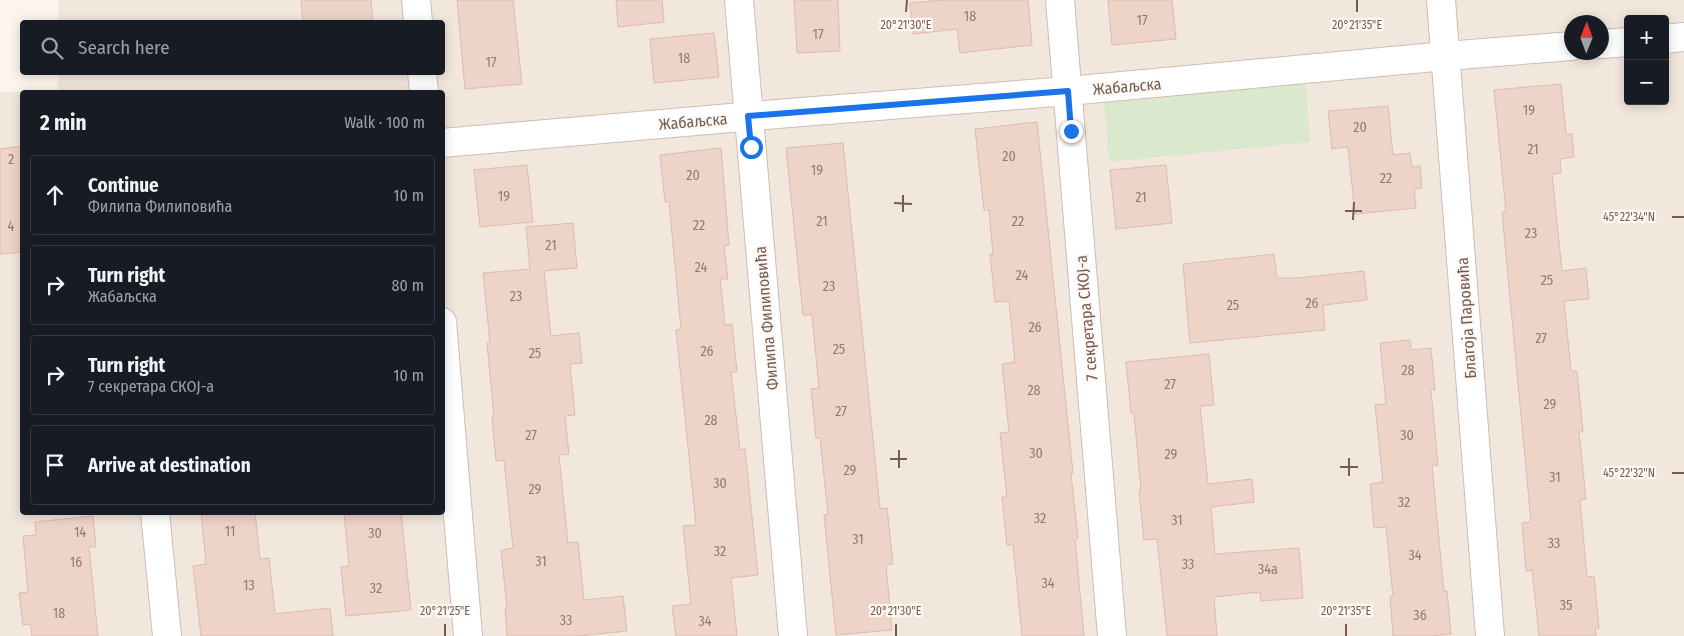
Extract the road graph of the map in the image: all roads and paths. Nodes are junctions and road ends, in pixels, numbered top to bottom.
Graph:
1 (416, 0) edge
2 (739, 0) edge
3 (1060, 0) edge
4 (1441, 0) edge
5 (418, 20) edge
6 (1684, 37) edge
7 (1669, 39) edge
8 (1624, 42) edge
9 (1609, 43) edge
10 (1564, 47) edge
11 (1446, 56) junction
12 (422, 75) edge
13 (424, 90) edge
14 (1068, 91) junction
15 (748, 116) junction
16 (445, 143) edge
17 (445, 358) edge
18 (155, 515) edge
19 (167, 636) edge
20 (468, 636) edge
21 (793, 636) edge
22 (1112, 636) edge
23 (1490, 636) edge

1 - 5 street
2 - 15 street, Филипа Филиповића
3 - 14 street, 7 секретара СКОЈ-а
4 - 11 street, Благоја Паровића
6 - 7 street
8 - 9 street
10 - 11 street, Жабаљска
11 - 14 street, Жабаљска
11 - 23 street, Благоја Паровића
12 - 13 street
14 - 15 street, Жабаљска
14 - 22 street, 7 секретара СКОЈ-а
15 - 16 street, Жабаљска
15 - 21 street, Филипа Филиповића
17 - 20 street
18 - 19 street

